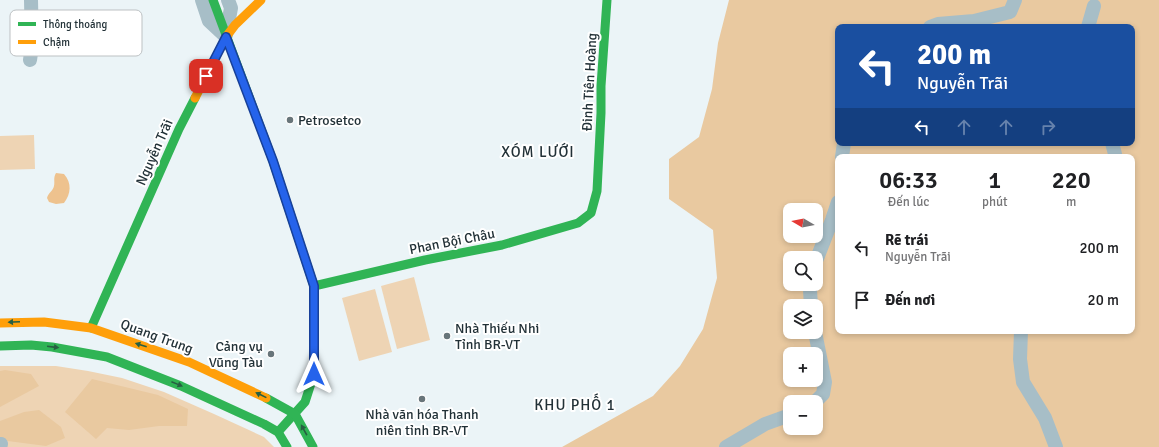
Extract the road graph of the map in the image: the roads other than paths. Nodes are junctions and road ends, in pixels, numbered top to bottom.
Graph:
1 (31, 0) edge
2 (202, 0) edge
3 (213, 0) edge
4 (228, 0) edge
5 (261, 0) edge
6 (607, 0) edge
7 (1015, 0) edge
8 (1094, 6) dead end
9 (31, 10) edge
10 (938, 24) edge
11 (1089, 24) edge
12 (226, 37) junction
13 (31, 56) edge
14 (30, 60) dead end
15 (835, 211) edge
16 (591, 213) joint
17 (820, 251) edge
18 (314, 286) junction
19 (0, 323) edge
20 (90, 328) junction
21 (1021, 334) edge
22 (817, 339) edge
23 (0, 346) edge
24 (822, 395) edge
25 (295, 414) junction
26 (783, 418) edge
27 (278, 432) junction
28 (287, 447) edge
29 (313, 447) edge
30 (726, 447) edge
31 (1056, 447) edge

1 - 9 street
2 - 12 street
3 - 12 main road
4 - 12 street
5 - 12 main road, Nguyễn Trãi
6 - 16 main road, Đinh Tiên Hoàng
7 - 10 street
8 - 11 street
12 - 18 main road
12 - 20 main road, Nguyễn Trãi
13 - 14 street
15 - 17 street
16 - 18 main road, Phan Bội Châu
18 - 25 main road
20 -> 19 main road, Quang Trung
25 -> 20 main road, Quang Trung
21 - 31 street
22 - 24 street
23 -> 27 main road
25 - 27 main road
29 -> 25 main road
26 - 30 street
27 - 28 main road

